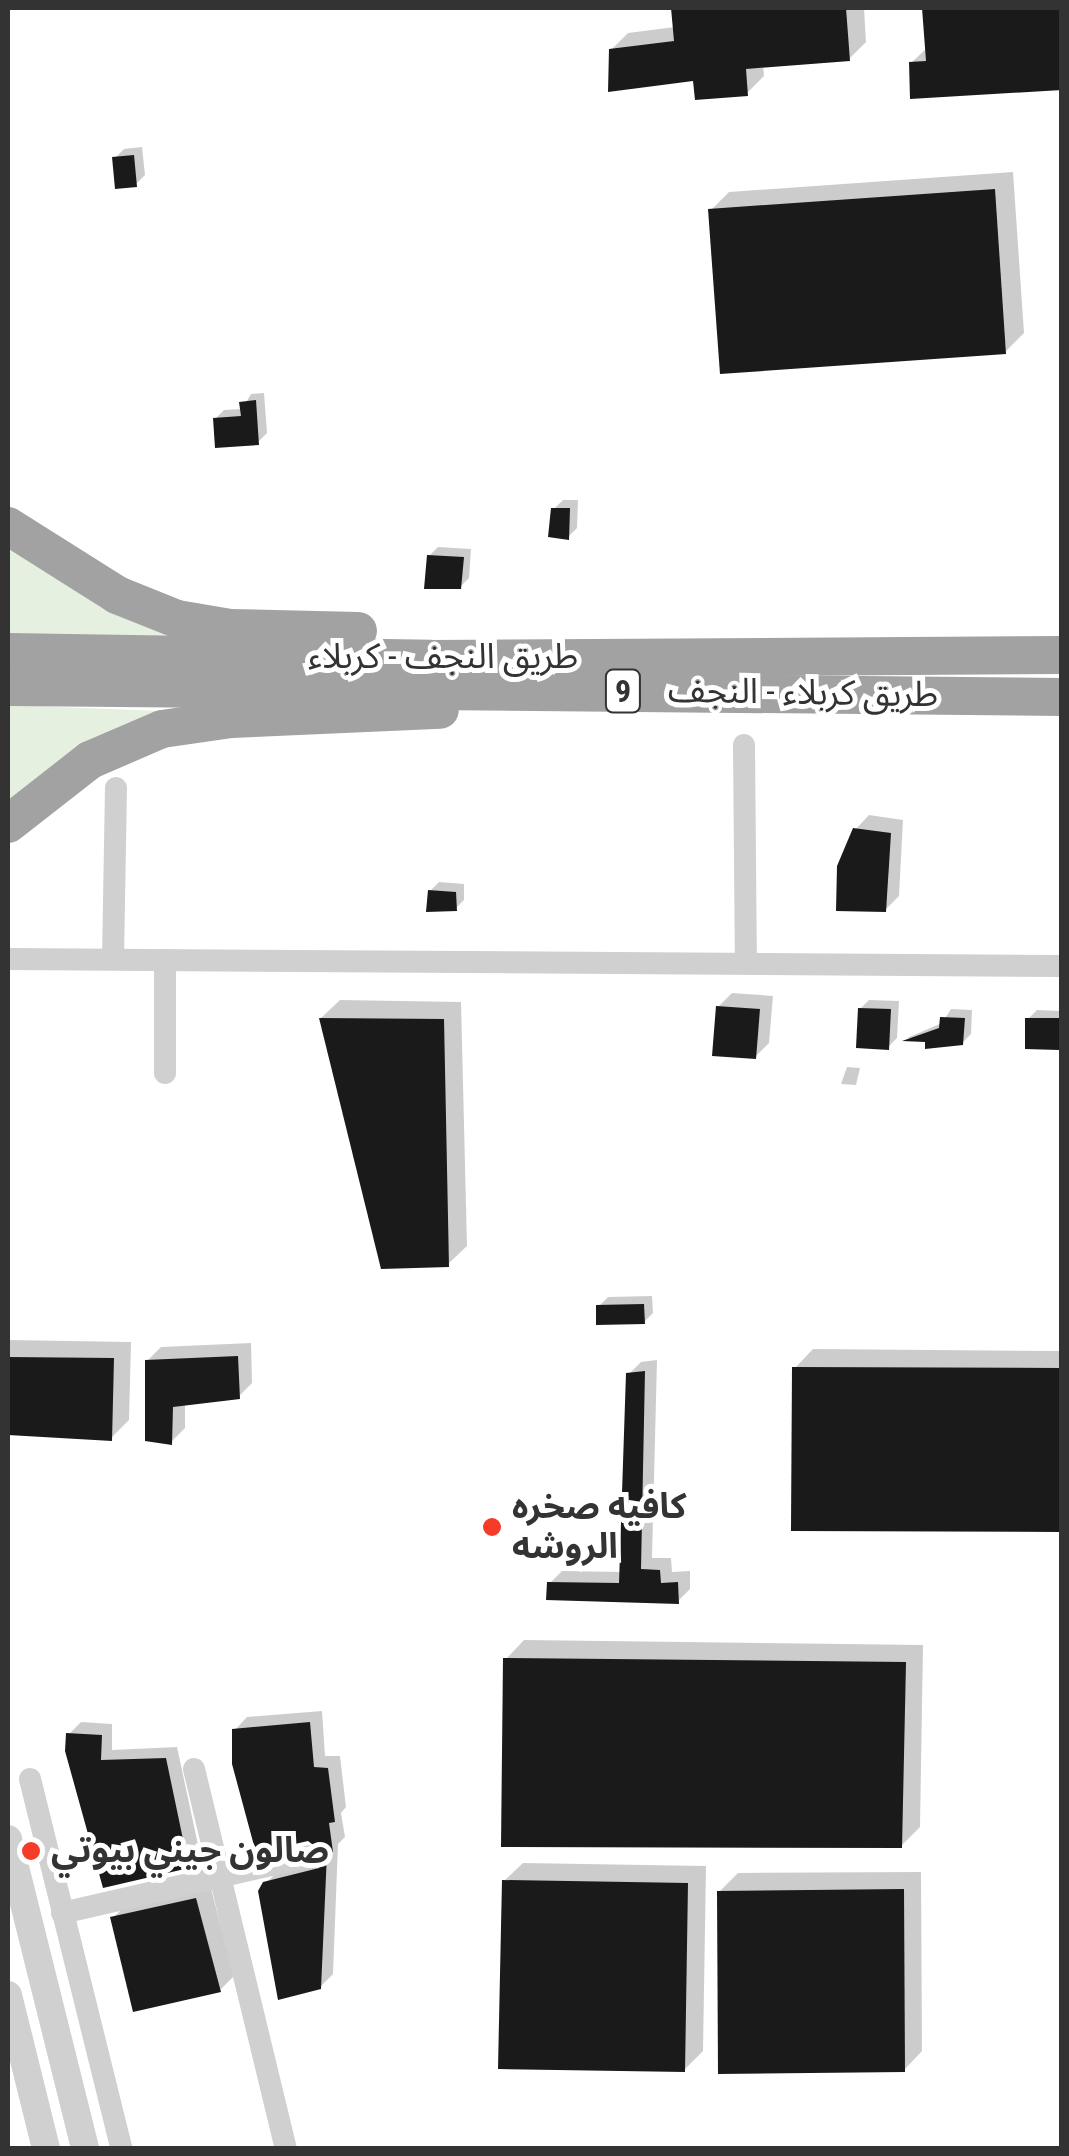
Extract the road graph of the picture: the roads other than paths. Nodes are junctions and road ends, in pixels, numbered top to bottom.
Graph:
1 (8, 526) edge
2 (8, 652) edge
3 (1062, 655) edge
4 (185, 671) junction
5 (678, 674) junction
6 (8, 686) edge
7 (1062, 697) edge
8 (744, 744) dead end
9 (116, 788) dead end
10 (8, 824) edge
11 (8, 959) edge
12 (113, 959) junction
13 (165, 960) junction
14 (746, 963) junction
15 (1062, 966) edge
16 (165, 1073) dead end
17 (194, 1769) dead end
18 (30, 1779) dead end
19 (8, 1847) edge
20 (310, 1856) dead end
21 (222, 1876) junction
22 (62, 1913) junction
23 (8, 1994) edge
24 (46, 2148) edge
25 (86, 2148) edge
26 (121, 2148) edge
27 (286, 2148) edge

1 - 5 highway
2 - 4 highway, 9
3 - 5 highway, طريق النجف - کربلاء / 9
4 - 5 highway, طريق النجف - کربلاء / 9
4 - 6 highway, 9
5 - 7 highway, طريق کربلاء - النجف / 9
5 - 10 highway
8 - 14 street
9 - 12 street
11 - 12 street
12 - 13 street
13 - 14 street
13 - 16 street
14 - 15 street
17 - 21 street
18 - 22 street
19 - 25 street
20 - 21 street
21 - 22 street
21 - 27 street
22 - 26 street
23 - 24 street

